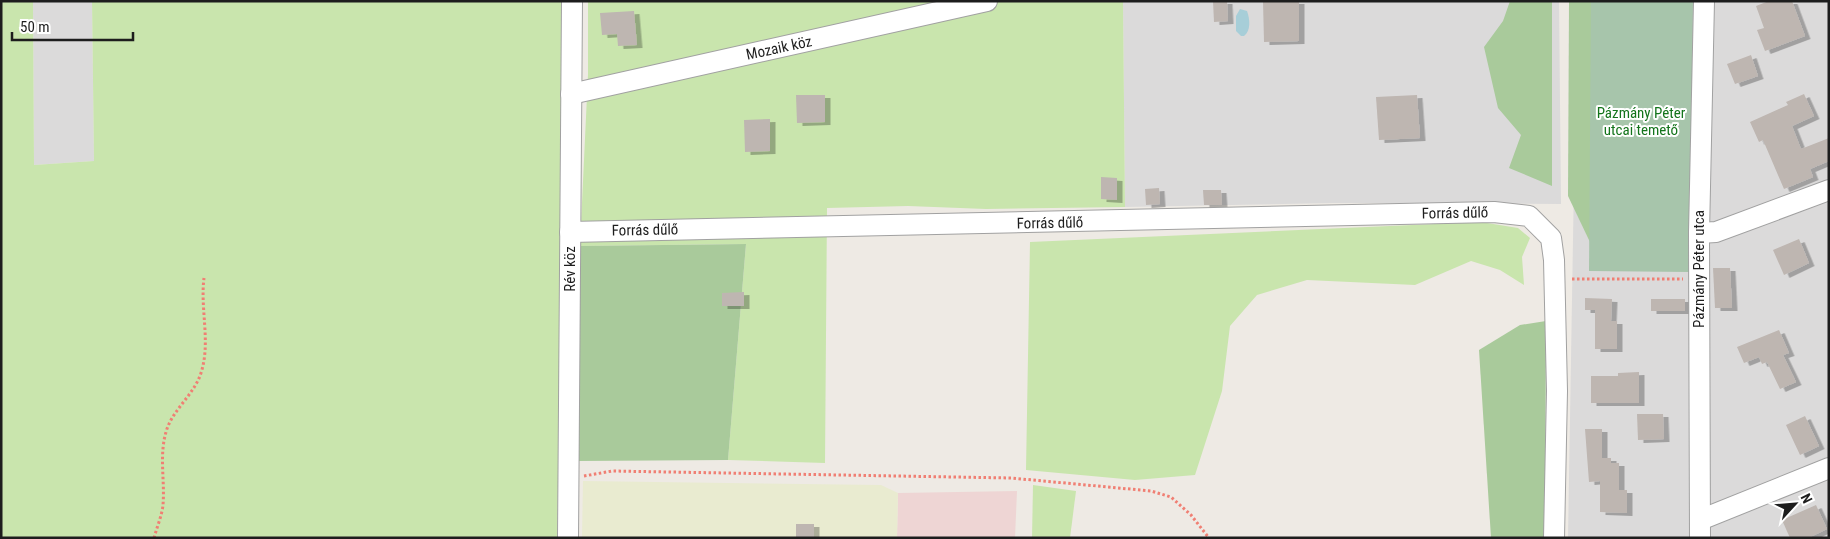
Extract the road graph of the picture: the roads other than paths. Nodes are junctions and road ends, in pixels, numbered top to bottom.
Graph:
1 (572, 1) edge
2 (987, 1) edge
3 (1704, 1) edge
4 (571, 94) junction
5 (1829, 190) edge
6 (570, 232) junction
7 (1699, 233) junction
8 (1829, 468) edge
9 (1700, 529) edge
10 (568, 538) edge
11 (1554, 538) edge

1 - 4 street, Rév köz
2 - 4 street, Mozaik köz
3 - 7 street, Pázmány Péter utca
4 - 6 street, Rév köz
5 - 7 street
6 - 10 street, Rév köz
6 - 11 street, Forrás dűlő
7 - 9 street, Pázmány Péter utca
8 - 9 street

